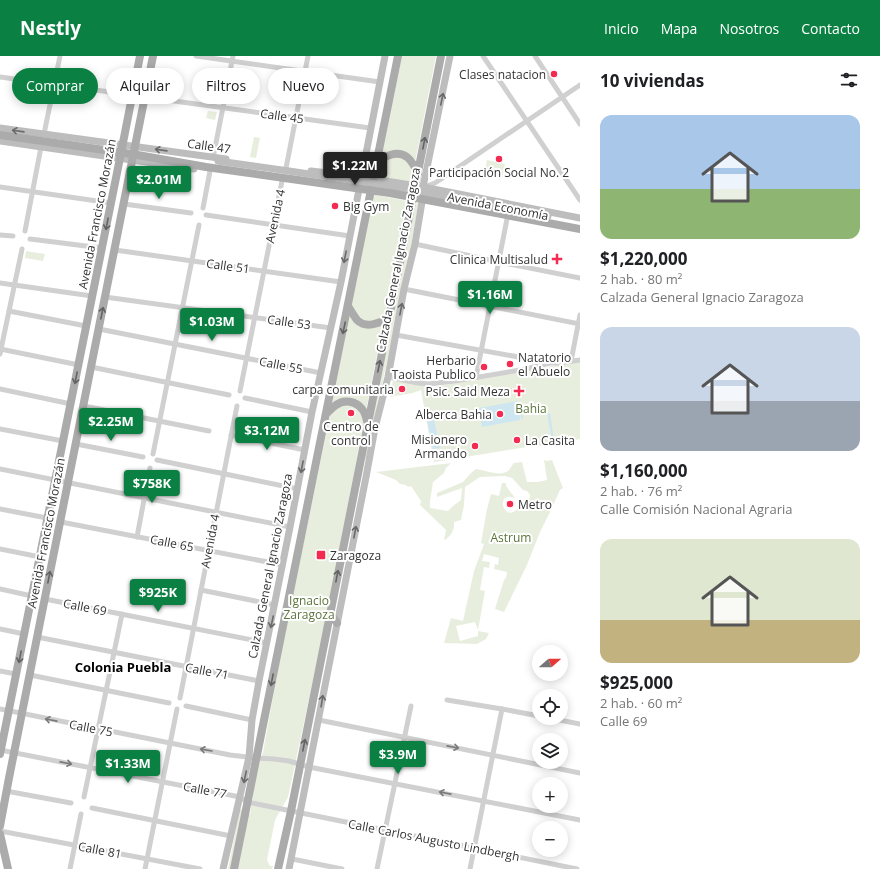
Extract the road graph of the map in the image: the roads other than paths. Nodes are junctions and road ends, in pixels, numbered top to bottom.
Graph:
1 (60, 56) edge
2 (140, 56) edge
3 (154, 56) edge
4 (196, 56) edge
5 (308, 56) edge
6 (385, 56) edge
7 (398, 56) edge
8 (441, 56) edge
9 (450, 56) edge
10 (483, 56) edge
11 (535, 56) edge
12 (233, 58) edge
13 (57, 68) edge
14 (138, 68) edge
15 (151, 68) edge
16 (288, 68) edge
17 (306, 68) edge
18 (339, 76) edge
19 (0, 77) edge
20 (12, 79) edge
21 (380, 82) junction
22 (580, 85) edge
23 (561, 96) junction
24 (184, 102) edge
25 (50, 104) edge
26 (130, 104) edge
27 (143, 104) edge
28 (299, 104) edge
29 (223, 108) junction
30 (296, 118) junction
31 (526, 121) junction
32 (580, 124) edge
33 (0, 128) edge
34 (370, 128) junction
35 (44, 134) junction
36 (0, 135) edge
37 (0, 141) edge
38 (123, 145) junction
39 (41, 147) junction
40 (135, 147) junction
41 (120, 158) junction
42 (215, 159) junction
43 (133, 160) junction
44 (377, 163) junction
45 (286, 168) junction
46 (210, 171) junction
47 (418, 173) junction
48 (340, 175) junction
49 (361, 177) junction
50 (374, 179) junction
51 (282, 181) junction
52 (419, 186) junction
53 (0, 187) edge
54 (338, 189) junction
55 (445, 191) junction
56 (32, 192) junction
57 (359, 192) junction
58 (371, 193) junction
59 (412, 200) junction
60 (580, 200) edge
61 (111, 202) junction
62 (422, 202) junction
63 (124, 204) junction
64 (443, 206) junction
65 (203, 208) dead end
66 (191, 213) dead end
67 (206, 215) dead end
68 (580, 218) edge
69 (507, 219) junction
70 (580, 222) edge
71 (199, 224) dead end
72 (274, 225) junction
73 (580, 229) edge
74 (25, 231) dead end
75 (580, 232) edge
76 (0, 235) edge
77 (13, 236) dead end
78 (350, 236) junction
79 (30, 239) dead end
80 (415, 244) junction
81 (102, 248) junction
82 (22, 249) dead end
83 (115, 250) junction
84 (192, 261) junction
85 (499, 262) junction
86 (264, 271) junction
87 (580, 278) edge
88 (341, 282) junction
89 (0, 283) edge
90 (14, 285) junction
91 (404, 289) junction
92 (92, 296) junction
93 (105, 297) junction
94 (348, 306) junction
95 (490, 306) junction
96 (182, 308) junction
97 (9, 311) junction
98 (580, 315) edge
99 (255, 318) junction
100 (388, 319) junction
101 (579, 323) edge
102 (86, 326) junction
103 (331, 328) junction
104 (99, 329) junction
105 (396, 334) junction
106 (175, 344) junction
107 (0, 351) edge
108 (482, 351) junction
109 (246, 358) junction
110 (580, 360) edge
111 (571, 361) junction
112 (550, 363) junction
113 (79, 365) junction
114 (91, 367) junction
115 (321, 373) junction
116 (388, 377) junction
117 (476, 378) junction
118 (167, 383) junction
119 (0, 389) edge
120 (240, 391) dead end
121 (229, 395) dead end
122 (245, 398) dead end
123 (71, 404) junction
124 (84, 406) junction
125 (237, 406) dead end
126 (312, 412) junction
127 (326, 415) junction
128 (160, 421) junction
129 (368, 422) junction
130 (0, 429) edge
131 (209, 431) dead end
132 (231, 435) junction
133 (63, 441) junction
134 (76, 444) junction
135 (305, 450) junction
136 (153, 454) dead end
137 (143, 457) dead end
138 (157, 460) dead end
139 (150, 468) dead end
140 (0, 469) edge
141 (224, 474) junction
142 (55, 480) junction
143 (68, 483) junction
144 (298, 489) junction
145 (145, 498) junction
146 (0, 509) edge
147 (216, 512) junction
148 (48, 518) junction
149 (60, 522) junction
150 (290, 527) junction
151 (137, 537) junction
152 (0, 549) edge
153 (208, 551) junction
154 (40, 557) junction
155 (283, 565) junction
156 (0, 589) edge
157 (201, 590) junction
158 (32, 596) junction
159 (45, 599) junction
160 (275, 605) junction
161 (330, 612) junction
162 (122, 614) junction
163 (337, 624) junction
164 (193, 628) junction
165 (327, 628) junction
166 (0, 629) edge
167 (24, 634) junction
168 (37, 637) junction
169 (267, 643) junction
170 (114, 652) junction
171 (186, 666) junction
172 (0, 671) edge
173 (16, 674) junction
174 (30, 675) junction
175 (259, 681) junction
176 (106, 690) junction
177 (180, 698) dead end
178 (447, 700) dead end
179 (169, 703) dead end
180 (186, 706) dead end
181 (411, 706) dead end
182 (178, 709) dead end
183 (502, 709) junction
184 (0, 710) edge
185 (9, 711) junction
186 (22, 714) junction
187 (532, 715) edge
188 (252, 720) junction
189 (319, 720) junction
190 (568, 722) edge
191 (580, 724) edge
192 (98, 729) junction
193 (405, 738) junction
194 (170, 744) junction
195 (0, 751) edge
196 (14, 753) junction
197 (492, 755) junction
198 (252, 758) junction
199 (300, 764) junction
200 (309, 766) junction
201 (90, 768) junction
202 (580, 773) edge
203 (163, 782) junction
204 (395, 783) junction
205 (6, 791) junction
206 (84, 798) dead end
207 (244, 800) junction
208 (484, 801) junction
209 (71, 803) dead end
210 (92, 808) dead end
211 (291, 811) junction
212 (301, 813) junction
213 (81, 814) dead end
214 (580, 820) edge
215 (155, 821) junction
216 (0, 826) edge
217 (0, 830) edge
218 (385, 830) junction
219 (0, 834) edge
220 (231, 836) junction
221 (75, 845) junction
222 (474, 848) junction
223 (147, 859) junction
224 (292, 859) junction
225 (0, 861) edge
226 (8, 868) edge
227 (70, 869) edge
228 (145, 869) edge
229 (200, 869) edge
230 (223, 869) edge
231 (234, 869) edge
232 (278, 869) edge
233 (289, 869) edge
234 (342, 869) edge
235 (377, 869) edge
236 (470, 869) edge
237 (577, 869) edge

1 - 13 street
2 - 14 main road, Avenida Francisco Morazán
3 - 15 main road, Avenida Francisco Morazán
4 - 12 street
5 - 17 street
6 - 21 main road, Calzada General Ignacio Zaragoza
7 - 44 main road, Calzada General Ignacio Zaragoza
47 -> 8 main road, Calzada General Ignacio Zaragoza
52 -> 9 main road, Calzada General Ignacio Zaragoza
10 - 31 street
11 - 23 street
12 - 16 street
12 - 29 street
18 - 21 street
19 - 20 street
21 - 34 main road, Calzada General Ignacio Zaragoza
22 - 23 street
23 - 31 street
23 - 32 street
24 - 29 street, Calle 45
25 - 35 street
26 - 38 main road, Avenida Francisco Morazán
27 - 40 main road, Avenida Francisco Morazán
28 - 30 street
29 - 30 street, Calle 45
29 - 42 street
30 - 34 street, Calle 45
30 - 45 street
31 - 52 street
31 - 60 street
35 -> 33 main road, Calle 47
34 - 49 main road, Calzada General Ignacio Zaragoza
35 - 38 main road, Calle 47
36 - 73 main road, bridge
37 - 39 main road, Calle 47
38 - 40 main road, Calle 47
38 - 41 main road, Avenida Francisco Morazán
39 - 41 main road, Calle 47
39 - 56 street
42 -> 40 main road, Calle 47
40 - 43 main road, Avenida Francisco Morazán
41 - 43 main road, Calle 47
41 - 61 main road, Avenida Francisco Morazán
42 - 45 main road, Calle 47
42 - 70 main road, bridge
43 - 46 main road, Calle 47
43 - 63 main road, Avenida Francisco Morazán
44 - 47 main road
44 - 50 main road, Calzada General Ignacio Zaragoza
45 - 48 main road, Calle 47
46 - 51 main road, Calle 47
46 - 65 street
47 - 52 main road, Calzada General Ignacio Zaragoza
48 - 49 main road, Calle 47
48 - 54 main road
49 - 50 main road, Calle 47
49 - 57 main road, Calzada General Ignacio Zaragoza
50 - 52 main road, Calle 47
50 - 58 main road, Calzada General Ignacio Zaragoza
51 - 54 main road, Calle 47
51 - 72 street, Avenida 4
52 - 55 main road, Avenida Economía
52 - 59 main road, Calzada General Ignacio Zaragoza
52 - 62 main road, Calzada General Ignacio Zaragoza
53 - 56 street
54 - 57 main road, Calle 47
55 - 64 main road
55 - 68 main road, Avenida Economía
56 - 61 street
56 - 74 street
57 - 58 main road, Calle 47
57 - 78 main road, Calzada General Ignacio Zaragoza
58 - 59 main road, Calle 47
58 - 94 main road, Calzada General Ignacio Zaragoza
59 - 62 main road, Avenida Economía
59 - 100 main road, Calzada General Ignacio Zaragoza
61 -> 81 main road, Avenida Francisco Morazán
62 - 64 main road, Avenida Economía
62 - 80 main road, Calzada General Ignacio Zaragoza
63 - 66 street
63 - 83 main road, Avenida Francisco Morazán
64 - 69 main road, Avenida Economía
67 - 72 street
69 - 75 main road, Avenida Economía
69 - 85 street
71 - 84 street
72 - 78 street
72 - 86 street, Avenida 4
76 - 77 street
78 -> 88 main road, Calzada General Ignacio Zaragoza
79 - 81 street
80 - 85 street
80 - 91 main road, Calzada General Ignacio Zaragoza
81 - 92 main road, Avenida Francisco Morazán
82 - 90 street
83 - 84 street, Calle 51
83 - 93 main road, Avenida Francisco Morazán
84 - 86 street, Calle 51
84 - 96 street
85 - 87 street
85 - 95 street
86 - 88 street, Calle 51
86 - 99 street, Avenida 4
88 - 103 main road, Calzada General Ignacio Zaragoza
89 - 90 street
90 - 92 street
90 - 97 street
91 - 95 street
105 -> 91 main road, Calzada General Ignacio Zaragoza
92 - 102 main road, Avenida Francisco Morazán
93 - 96 street, Calle 53
104 -> 93 main road, Avenida Francisco Morazán
94 - 100 main road
94 -> 127 main road, Calzada General Ignacio Zaragoza
95 - 101 street
95 - 108 street
96 - 99 street, Calle 53
96 - 106 street
97 - 102 street
97 - 107 street
98 - 101 street
99 - 103 street, Calle 53
99 - 109 street, Avenida 4
129 -> 100 main road, Calzada General Ignacio Zaragoza
101 - 111 street
102 - 113 main road, Avenida Francisco Morazán
103 - 115 main road, Calzada General Ignacio Zaragoza
104 - 106 street, Calle 55
104 - 114 main road, Avenida Francisco Morazán
105 - 108 street
105 - 116 main road, Calzada General Ignacio Zaragoza
106 - 109 street, Calle 55
106 - 118 street
107 - 113 street
108 - 112 street
108 - 117 street
109 - 115 street, Calle 55
109 - 120 street, Avenida 4
110 - 111 street
111 - 112 street
112 - 117 street
113 -> 123 main road, Avenida Francisco Morazán
114 - 118 street
114 - 124 main road, Avenida Francisco Morazán
115 - 126 main road, Calzada General Ignacio Zaragoza
116 - 117 street
163 -> 116 main road, Calzada General Ignacio Zaragoza
118 - 121 street
118 - 128 street
119 - 123 street
122 - 126 street
123 - 133 main road, Avenida Francisco Morazán
124 - 128 street
124 - 134 main road, Avenida Francisco Morazán
125 - 132 street, Avenida 4
126 - 135 main road, Calzada General Ignacio Zaragoza
127 - 129 main road
127 -> 198 main road, Calzada General Ignacio Zaragoza
128 - 131 street
128 - 136 street
161 -> 129 main road, Calzada General Ignacio Zaragoza
130 - 133 street
132 - 135 street
132 - 141 street, Avenida 4
133 - 142 main road, Avenida Francisco Morazán
134 - 137 street
134 - 143 main road, Avenida Francisco Morazán
135 -> 144 main road, Calzada General Ignacio Zaragoza
138 - 141 street
139 - 145 street
140 - 142 street
141 - 144 street
141 - 147 street, Avenida 4
142 - 143 street
142 - 148 main road, Avenida Francisco Morazán
143 - 145 street
143 - 149 main road, Avenida Francisco Morazán
144 - 150 main road, Calzada General Ignacio Zaragoza
145 - 147 street
145 - 151 street
146 - 148 street
147 - 150 street
147 - 153 street, Avenida 4
148 - 154 main road, Avenida Francisco Morazán
149 - 151 street, Calle 65
159 -> 149 main road, Avenida Francisco Morazán
150 - 155 main road, Calzada General Ignacio Zaragoza
151 - 153 street, Calle 65
152 - 154 street
153 - 155 street, Calle 65
153 - 157 street, Avenida 4
154 - 158 main road, Avenida Francisco Morazán
155 - 160 main road, Calzada General Ignacio Zaragoza
156 - 158 street
157 - 160 street
157 - 164 street, Avenida 4
158 - 167 main road, Avenida Francisco Morazán
159 - 162 street, Calle 69
159 - 168 main road, Avenida Francisco Morazán
160 -> 169 main road, Calzada General Ignacio Zaragoza
161 - 163 main road
161 - 165 main road, Calzada General Ignacio Zaragoza
162 - 164 street, Calle 69
162 - 170 street
163 - 165 main road
189 -> 163 main road, Calzada General Ignacio Zaragoza
164 - 169 street, Calle 69
164 - 171 street, Avenida 4
199 -> 165 main road, Calzada General Ignacio Zaragoza
166 - 167 street
167 -> 173 main road, Avenida Francisco Morazán
168 - 170 street, Calle 71
168 - 174 main road, Avenida Francisco Morazán
169 - 175 main road, Calzada General Ignacio Zaragoza
170 - 171 street, Calle 71
170 - 176 street
171 - 175 street, Calle 71
171 - 177 street, Avenida 4
172 - 173 street
173 - 185 main road, Avenida Francisco Morazán
174 - 176 street
174 - 186 main road, Avenida Francisco Morazán
175 - 188 main road, Calzada General Ignacio Zaragoza
176 - 179 street
176 - 192 street
178 - 183 street
180 - 188 street
181 - 193 street
182 - 194 street
183 - 187 street
183 - 197 street
184 - 185 street, Calle 75
185 - 186 street, Calle 75
185 - 195 main road, Avenida Francisco Morazán
192 -> 186 street, Calle 75
186 - 196 main road, Avenida Francisco Morazán
188 - 198 main road, Calzada General Ignacio Zaragoza
189 - 193 street
189 - 200 main road, Calzada General Ignacio Zaragoza
190 - 191 street
192 - 194 street, Calle 75
192 - 201 street
193 -> 197 street
193 - 204 street
198 -> 194 street, Calle 75
194 - 203 street
195 - 196 street, Calle 77
196 -> 201 street, Calle 77
196 - 205 main road, Avenida Francisco Morazán
197 - 202 street
197 - 208 street
198 - 199 street, Calle 75
198 -> 207 main road, Calzada General Ignacio Zaragoza
199 - 200 street, Calle 75
199 - 211 main road, Calzada General Ignacio Zaragoza
200 - 204 street, Calle 75
200 - 212 main road, Calzada General Ignacio Zaragoza
201 - 203 street, Calle 77
201 - 206 street
203 - 207 street, Calle 77
203 - 215 street
208 -> 204 street, Calle 75
204 - 218 street
205 - 209 street
205 - 216 main road, Avenida Francisco Morazán
207 - 211 street, Calle 77
207 - 220 main road, Calzada General Ignacio Zaragoza
207 - 231 main road, Calzada General Ignacio Zaragoza
208 - 214 street, Calle 75
208 - 222 street
210 - 215 street
211 - 212 street, Calle Carlos Augusto Lindbergh
211 - 232 main road, Calzada General Ignacio Zaragoza
212 - 218 street, Calle Carlos Augusto Lindbergh
212 - 224 main road, Calzada General Ignacio Zaragoza
213 - 221 street
215 - 220 street
215 - 223 street
217 - 221 street, Calle 81
218 - 222 street, Calle Carlos Augusto Lindbergh
218 - 235 street
219 - 226 main road
220 - 230 main road, Calzada General Ignacio Zaragoza
221 - 223 street, Calle 81
221 - 227 street
222 - 236 street
222 - 237 street, Calle Carlos Augusto Lindbergh
223 - 228 street
223 - 229 street, Calle 81
224 - 233 main road, Calzada General Ignacio Zaragoza
224 - 234 street
225 - 226 main road

